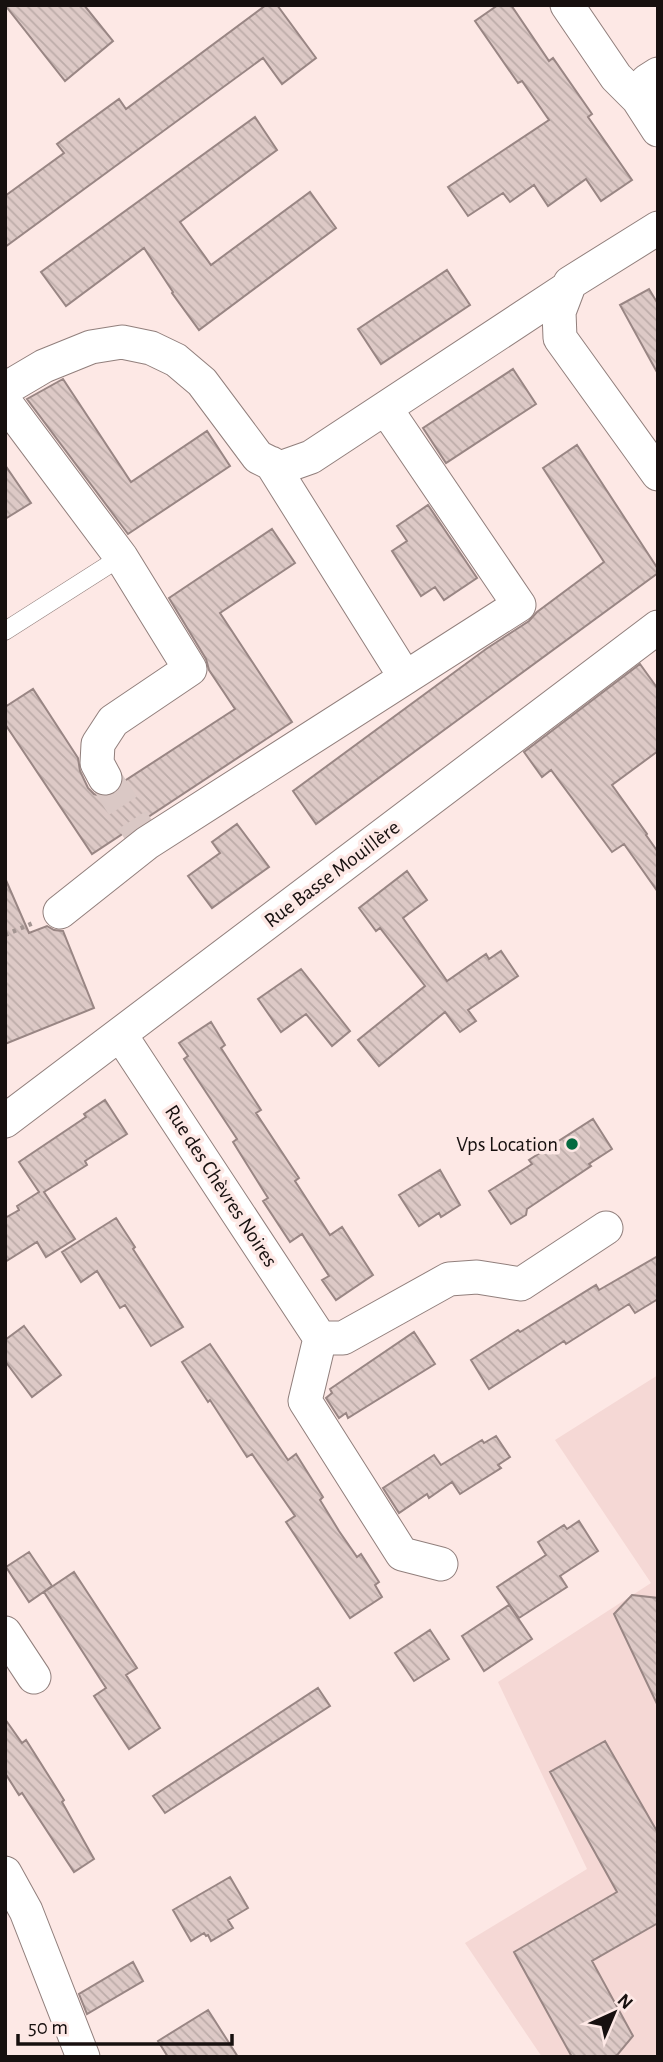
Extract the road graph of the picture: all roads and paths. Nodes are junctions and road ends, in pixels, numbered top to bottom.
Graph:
1 (567, 5) edge
2 (648, 86) edge
3 (658, 130) edge
4 (658, 228) edge
5 (566, 289) junction
6 (5, 389) edge
7 (5, 402) edge
8 (386, 409) junction
9 (271, 463) junction
10 (658, 474) edge
11 (121, 557) junction
12 (658, 627) edge
13 (5, 632) edge
14 (405, 677) junction
15 (105, 778) tunnel mouth
16 (60, 912) dead end
17 (120, 1034) junction
18 (5, 1121) edge
19 (606, 1228) dead end
20 (320, 1338) junction
21 (441, 1564) dead end
22 (5, 1633) edge
23 (34, 1677) dead end
24 (5, 1873) edge
25 (83, 2057) edge

1 - 2 street
2 - 3 street
4 - 5 street
5 - 8 street
5 - 10 street
6 - 9 street
7 - 11 street
8 - 9 street
8 - 14 street
9 - 14 street
11 - 13 lane
11 - 15 street
12 - 17 street, Rue Basse Mouillère
14 - 16 street
17 - 18 street, Rue Basse Mouillère
17 - 20 street, Rue des Chèvres Noires
19 - 20 street
20 - 21 street
22 - 23 street
24 - 25 street

